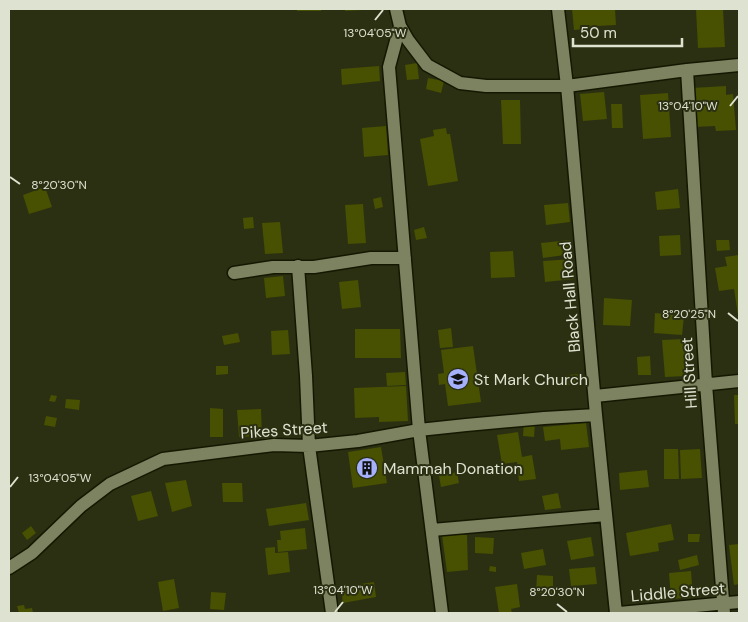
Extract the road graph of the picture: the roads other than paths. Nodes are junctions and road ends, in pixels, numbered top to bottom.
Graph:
1 (396, 9) edge
2 (558, 9) edge
3 (400, 26) junction
4 (739, 65) edge
5 (687, 70) junction
6 (567, 86) junction
7 (405, 258) junction
8 (298, 266) junction
9 (234, 273) dead end
10 (739, 381) edge
11 (706, 384) junction
12 (595, 396) junction
13 (596, 415) junction
14 (419, 430) junction
15 (309, 446) junction
16 (606, 515) junction
17 (432, 530) junction
18 (9, 568) edge
19 (739, 602) edge
20 (724, 608) edge
21 (332, 613) edge
22 (442, 613) edge
23 (618, 613) edge

1 - 3 street
2 - 6 street, Black Hall Road
3 - 6 street
3 - 7 street
4 - 5 street
5 - 6 street
5 - 11 street, Hill Street
6 - 12 street, Black Hall Road
7 - 8 street
7 - 14 street
8 - 9 street
8 - 15 street
10 - 11 street
11 - 12 street
11 - 20 street, Hill Street
12 - 13 street, Black Hall Road
13 - 14 street, Pikes Street
13 - 16 street, Black Hall Road
14 - 15 street, Pikes Street
14 - 17 street
15 - 18 street, Pikes Street
15 - 21 street
16 - 17 street
16 - 23 street, Black Hall Road
17 - 22 street
19 - 20 street, Liddle Street
20 - 23 street, Liddle Street

